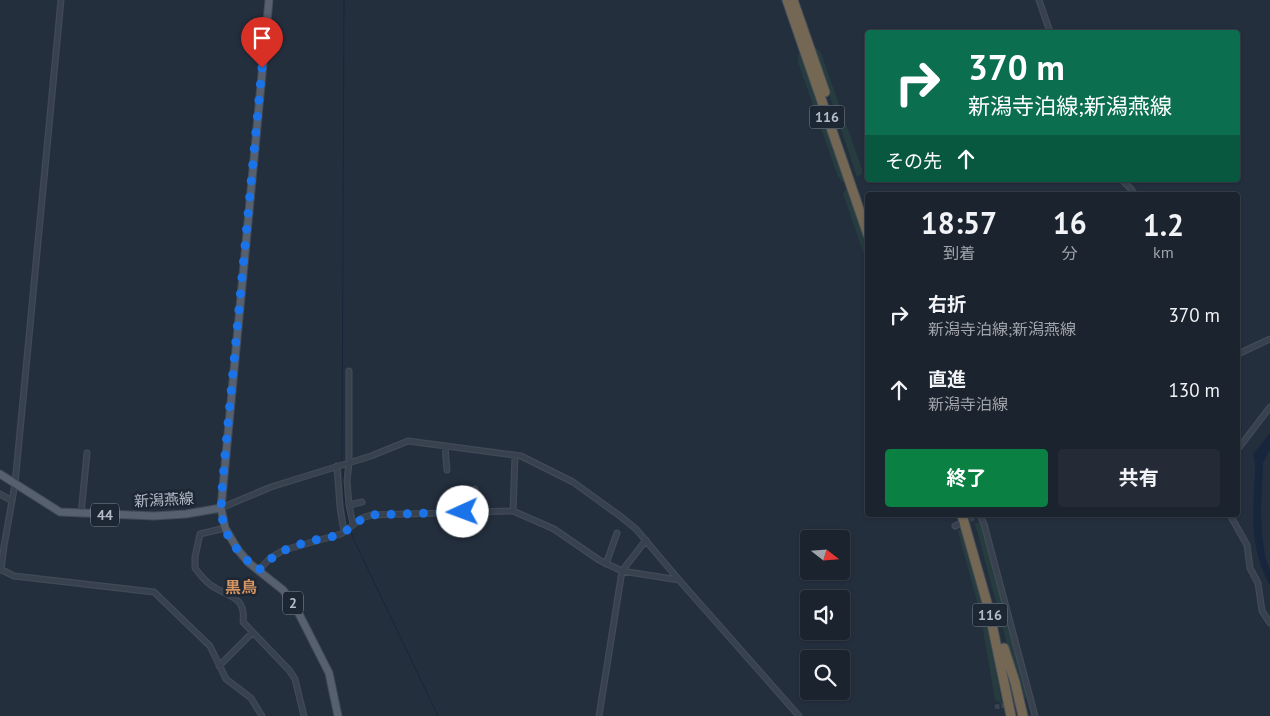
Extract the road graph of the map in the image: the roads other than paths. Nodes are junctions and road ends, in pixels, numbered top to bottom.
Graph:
1 (61, 0) edge
2 (269, 0) edge
3 (787, 0) edge
4 (793, 0) edge
5 (1039, 0) edge
6 (1049, 30) edge
7 (1124, 182) edge
8 (1134, 192) edge
9 (865, 207) edge
10 (865, 226) edge
11 (1270, 339) edge
12 (1240, 353) edge
13 (349, 371) dead end
14 (1269, 409) edge
15 (445, 446) junction
16 (1240, 446) edge
17 (87, 453) dead end
18 (515, 455) junction
19 (348, 463) junction
20 (338, 466) junction
21 (447, 470) dead end
22 (0, 474) edge
23 (15, 484) junction
24 (475, 490) dead end
25 (460, 491) dead end
26 (0, 494) edge
27 (12, 501) junction
28 (362, 502) dead end
29 (349, 505) junction
30 (222, 508) junction
31 (513, 511) junction
32 (463, 512) junction
33 (476, 512) junction
34 (537, 512) dead end
35 (81, 514) junction
36 (972, 517) edge
37 (981, 517) edge
38 (1231, 517) edge
39 (962, 519) edge
40 (536, 520) junction
41 (352, 525) junction
42 (955, 526) dead end
43 (225, 528) junction
44 (345, 531) junction
45 (617, 533) dead end
46 (646, 540) junction
47 (606, 564) junction
48 (1, 570) edge
49 (259, 570) junction
50 (622, 571) junction
51 (679, 580) junction
52 (1270, 623) edge
53 (252, 633) junction
54 (1001, 649) junction
55 (218, 666) junction
56 (1031, 700) junction
57 (1025, 702) tunnel mouth
58 (262, 716) edge
59 (304, 716) edge
60 (338, 716) edge
61 (599, 716) edge
62 (799, 716) edge
63 (1006, 716) edge
64 (1011, 716) edge
65 (1017, 716) edge
66 (1023, 716) edge
67 (1035, 716) edge

1 - 23 street
2 - 30 main road, 2
3 - 10 highway, 116
4 - 9 highway, 116
5 - 6 street
7 - 8 street
11 - 12 street
13 - 19 street
14 - 16 street
15 - 18 street
15 - 19 street
15 - 21 street
17 - 35 street
18 - 31 street
18 - 46 street
19 - 20 street
19 - 29 street
20 - 30 street
20 - 44 street
22 - 23 main road, 新潟燕線 / 44
23 - 27 street
23 - 35 main road, 新潟燕線 / 44
24 - 33 street
25 - 32 street
26 - 27 street
27 - 48 street
28 - 29 street
29 - 41 street
30 - 35 main road, 新潟燕線 / 44
30 - 43 main road, 2
31 - 33 street
31 - 40 street
32 - 33 street
32 - 41 street
34 - 40 street
36 - 54 highway, 116
37 - 56 street
38 - 52 street
39 - 42 street
39 - 54 highway, 116
40 - 47 street
41 - 44 street
43 - 49 main road, 2
43 - 53 street
44 - 49 street
45 - 47 street
46 - 50 street
46 - 51 street
47 - 50 street
48 - 55 street
49 - 60 main road, 2
50 - 51 street
50 - 61 street
51 - 62 street
53 - 55 street
53 - 59 street
54 - 63 highway
54 - 64 highway, 116
54 - 65 highway, 116
54 - 66 highway
55 - 58 street
56 - 57 street
56 - 67 street

